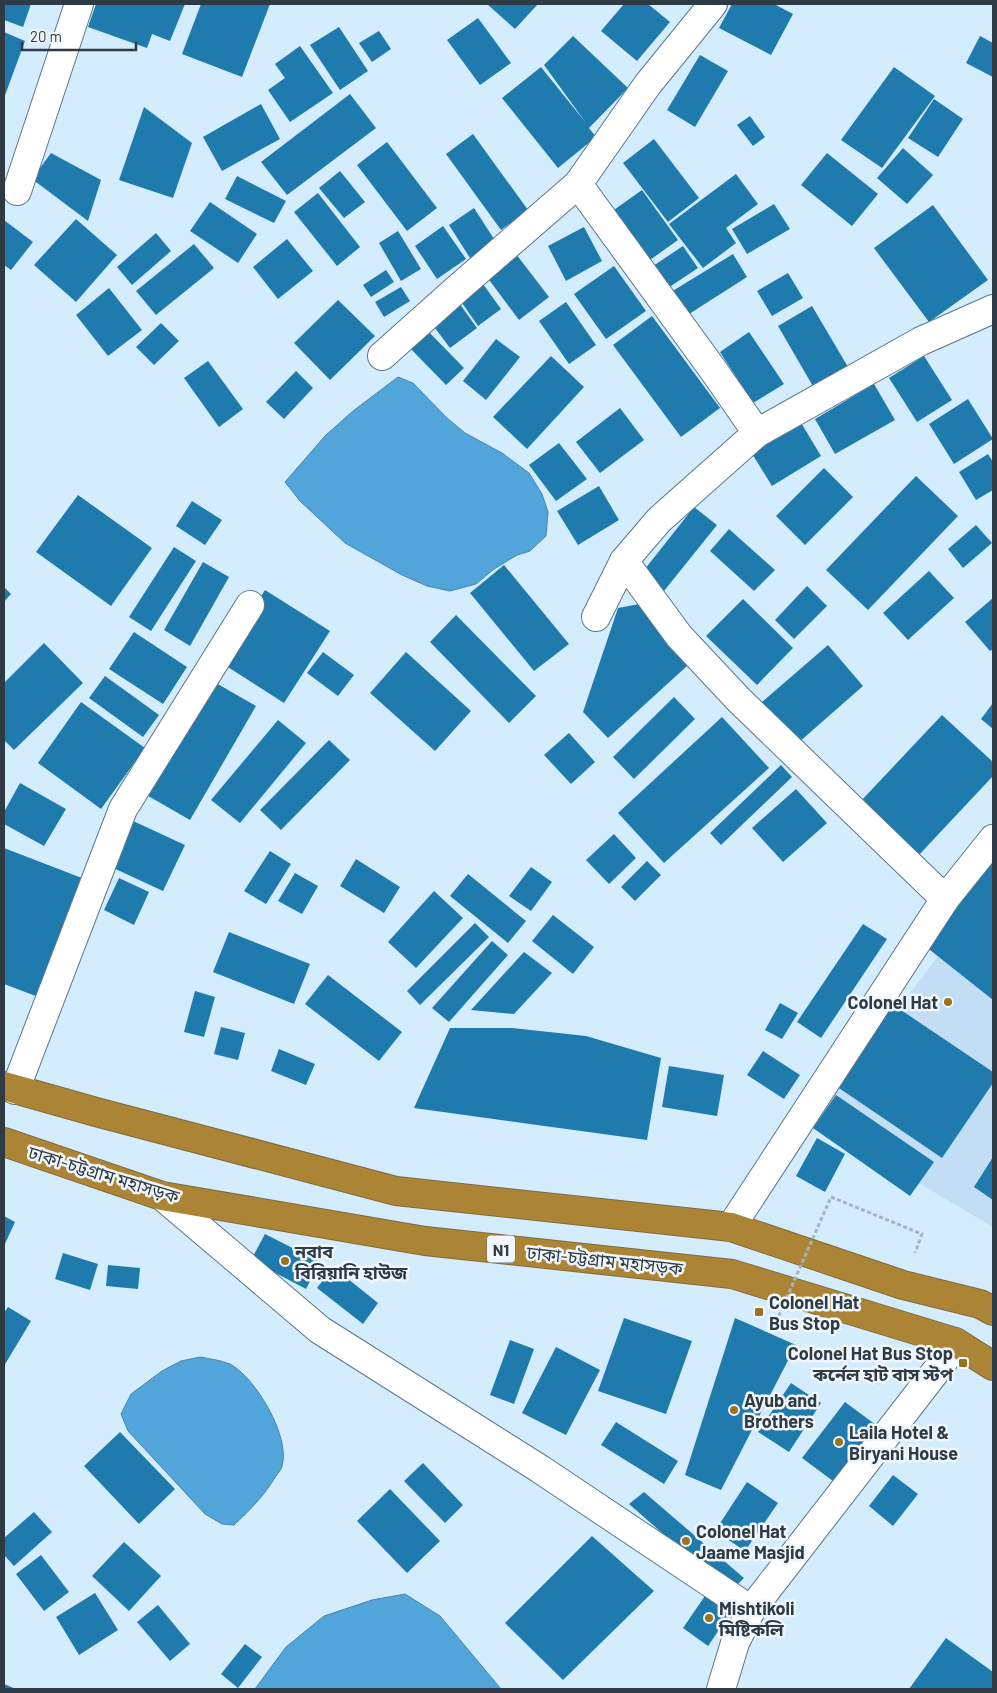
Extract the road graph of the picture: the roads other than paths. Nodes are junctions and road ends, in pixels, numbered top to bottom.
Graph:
1 (79, 4) edge
2 (713, 4) edge
3 (578, 184) junction
4 (17, 191) dead end
5 (993, 309) edge
6 (382, 356) dead end
7 (757, 433) junction
8 (624, 561) junction
9 (250, 605) dead end
10 (596, 617) dead end
11 (993, 839) edge
12 (945, 899) junction
13 (10, 1088) edge
14 (6, 1146) edge
15 (162, 1196) junction
16 (731, 1227) junction
17 (993, 1311) edge
18 (955, 1342) junction
19 (993, 1366) edge
20 (751, 1610) junction
21 (721, 1689) edge

1 - 4 street
2 - 3 street
3 - 6 street
3 - 7 street
5 - 7 street
7 - 8 street
8 - 10 street
8 - 12 street
9 - 13 street
11 - 12 street
12 - 16 street
13 - 16 highway
14 - 15 highway, ঢাকা-চট্টগ্রাম মহাসড়ক / N1
15 - 18 highway, ঢাকা-চট্টগ্রাম মহাসড়ক / N1
15 - 20 street
16 - 17 highway
18 - 19 highway, ঢাকা-চট্টগ্রাম মহাসড়ক / N1
18 - 20 street
20 - 21 street

